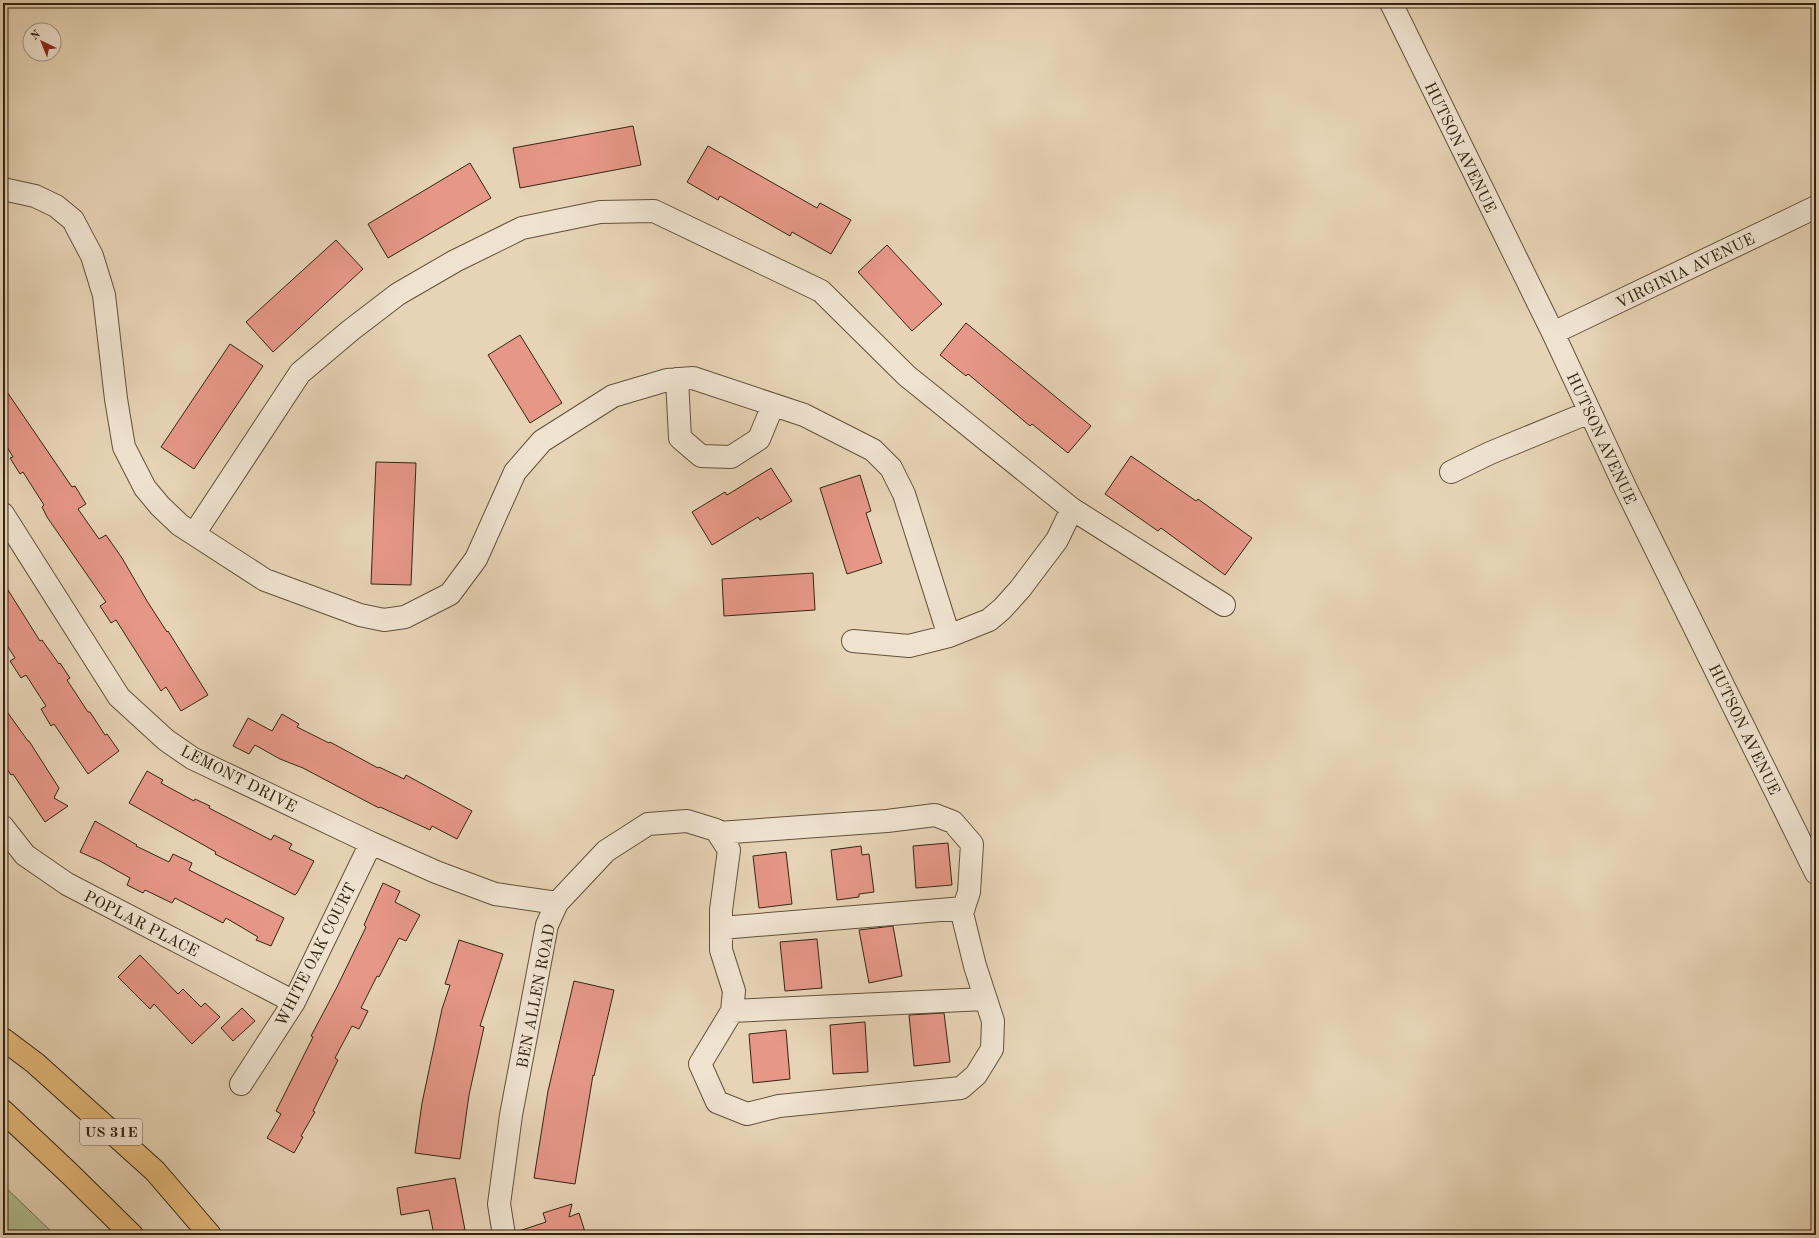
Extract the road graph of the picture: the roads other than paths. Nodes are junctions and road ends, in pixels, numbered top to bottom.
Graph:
1 (1391, 3) edge
2 (3, 189) edge
3 (35, 196) junction
4 (3, 205) edge
5 (1816, 207) edge
6 (1553, 334) junction
7 (678, 379) junction
8 (773, 405) junction
9 (1590, 412) junction
10 (1451, 472) dead end
11 (1072, 509) junction
12 (3, 514) edge
13 (194, 534) junction
14 (1224, 605) dead end
15 (948, 636) junction
16 (853, 642) dead end
17 (3, 827) edge
18 (718, 833) junction
19 (371, 843) junction
20 (1816, 873) edge
21 (556, 903) junction
22 (964, 908) junction
23 (721, 928) junction
24 (985, 999) junction
25 (294, 1002) junction
26 (732, 1011) junction
27 (3, 1039) edge
28 (241, 1084) dead end
29 (3, 1111) edge
30 (132, 1235) edge
31 (210, 1235) edge
32 (504, 1235) edge

1 - 6 street, HUTSON AVENUE
2 - 3 street
3 - 4 street
3 - 13 street
5 - 6 street, VIRGINIA AVENUE
6 - 9 street, HUTSON AVENUE
7 - 8 street
7 - 8 street
7 - 13 street
8 - 15 street
9 - 10 street
9 - 20 street, HUTSON AVENUE
11 - 13 street
11 - 14 street
11 - 15 street
12 - 19 street, LEMONT DRIVE
15 - 16 street
17 - 25 street, POPLAR PLACE
18 - 21 street, BEN ALLEN ROAD
18 - 22 street
18 - 23 street
19 - 21 street, LEMONT DRIVE
19 - 25 street, WHITE OAK COURT
21 - 32 street, BEN ALLEN ROAD
22 - 23 street
22 - 24 street
23 - 26 street
24 - 26 street
24 - 26 street
25 - 28 street, WHITE OAK COURT
27 - 31 highway, US 31E
29 - 30 highway

